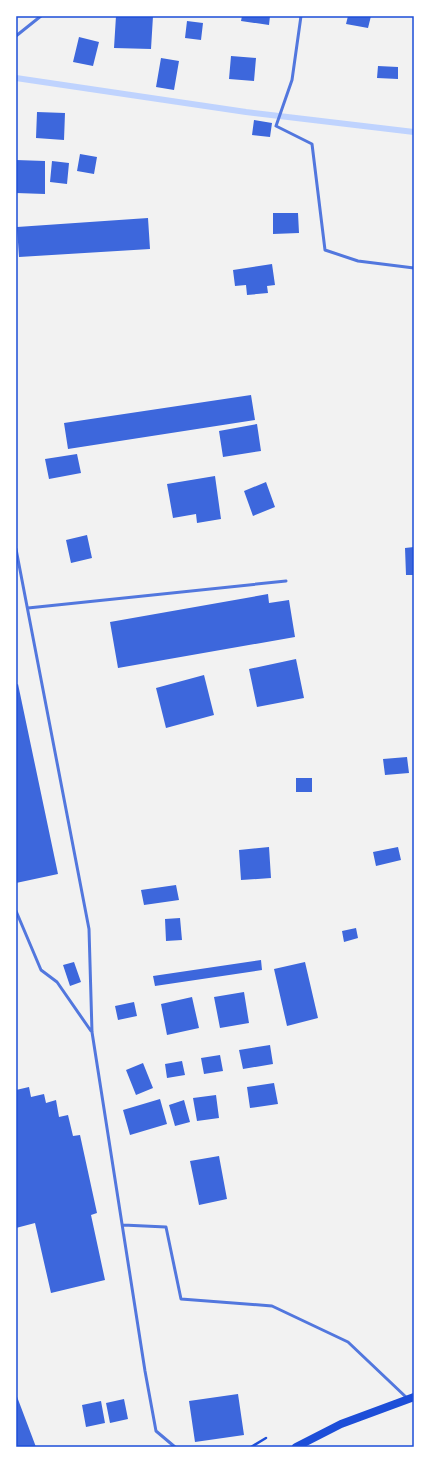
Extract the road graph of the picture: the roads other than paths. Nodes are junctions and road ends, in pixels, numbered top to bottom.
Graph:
1 (41, 16) edge
2 (301, 16) edge
3 (16, 36) edge
4 (414, 268) edge
5 (16, 549) edge
6 (286, 581) dead end
7 (28, 608) junction
8 (16, 911) edge
9 (92, 1032) junction
10 (123, 1225) junction
11 (411, 1398) edge
12 (175, 1447) edge
13 (296, 1447) edge

1 - 3 lane
2 - 4 lane
5 - 7 lane
6 - 7 lane
7 - 9 lane
8 - 9 lane
9 - 10 lane
10 - 11 lane
10 - 12 lane
11 - 13 main road

